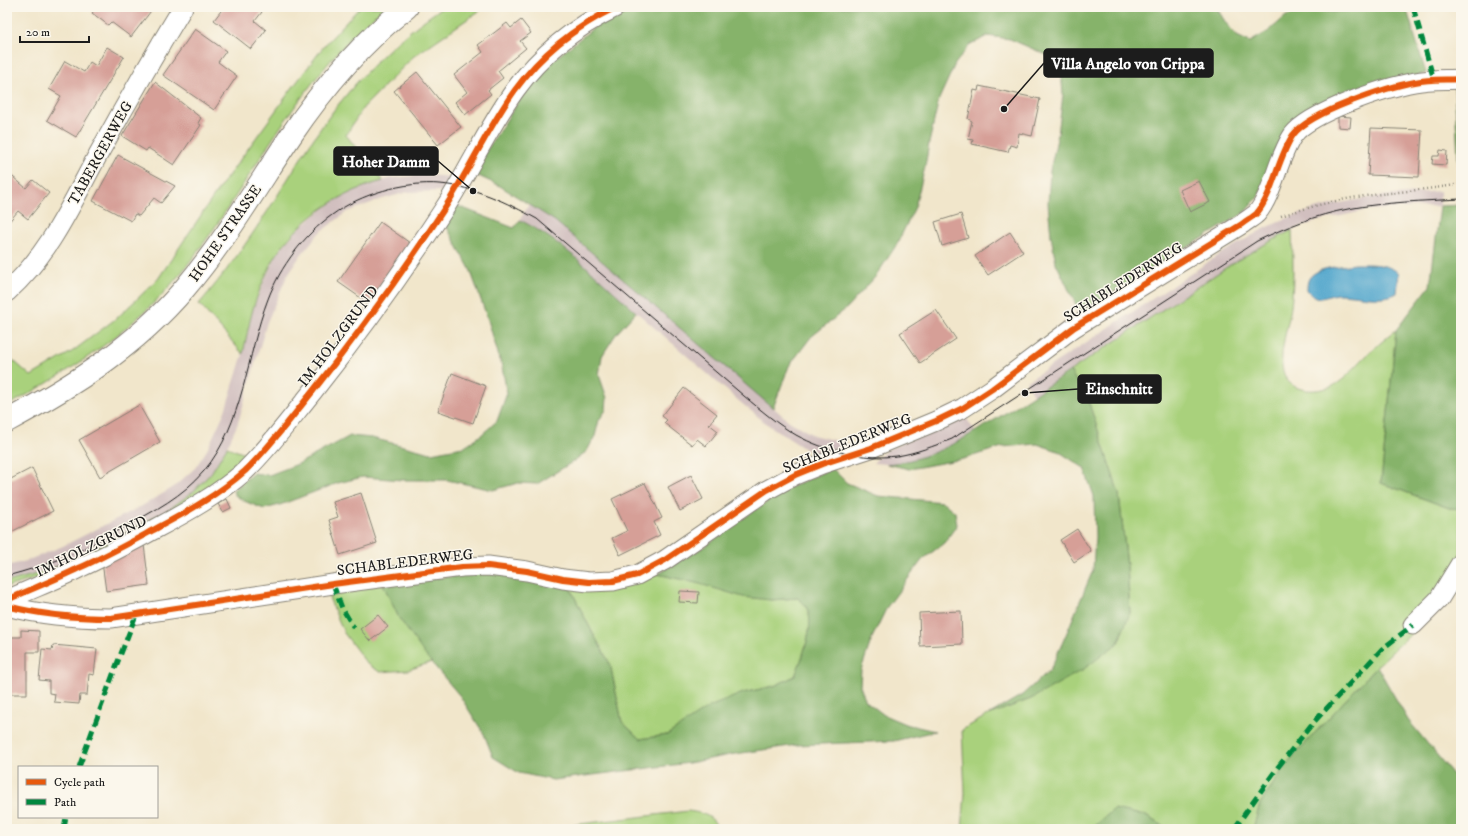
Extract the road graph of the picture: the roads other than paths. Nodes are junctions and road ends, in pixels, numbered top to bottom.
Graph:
1 (183, 7) edge
2 (408, 7) edge
3 (616, 7) edge
4 (1461, 79) edge
5 (7, 292) edge
6 (7, 421) edge
7 (1461, 563) edge
8 (7, 600) edge
9 (7, 606) edge
10 (1413, 625) dead end

1 - 5 street, TABERGERWEG
2 - 6 main road, HOHE STRASSE
3 - 8 street, IM HOLZGRUND
4 - 9 street, SCHABLEDERWEG
7 - 10 street

